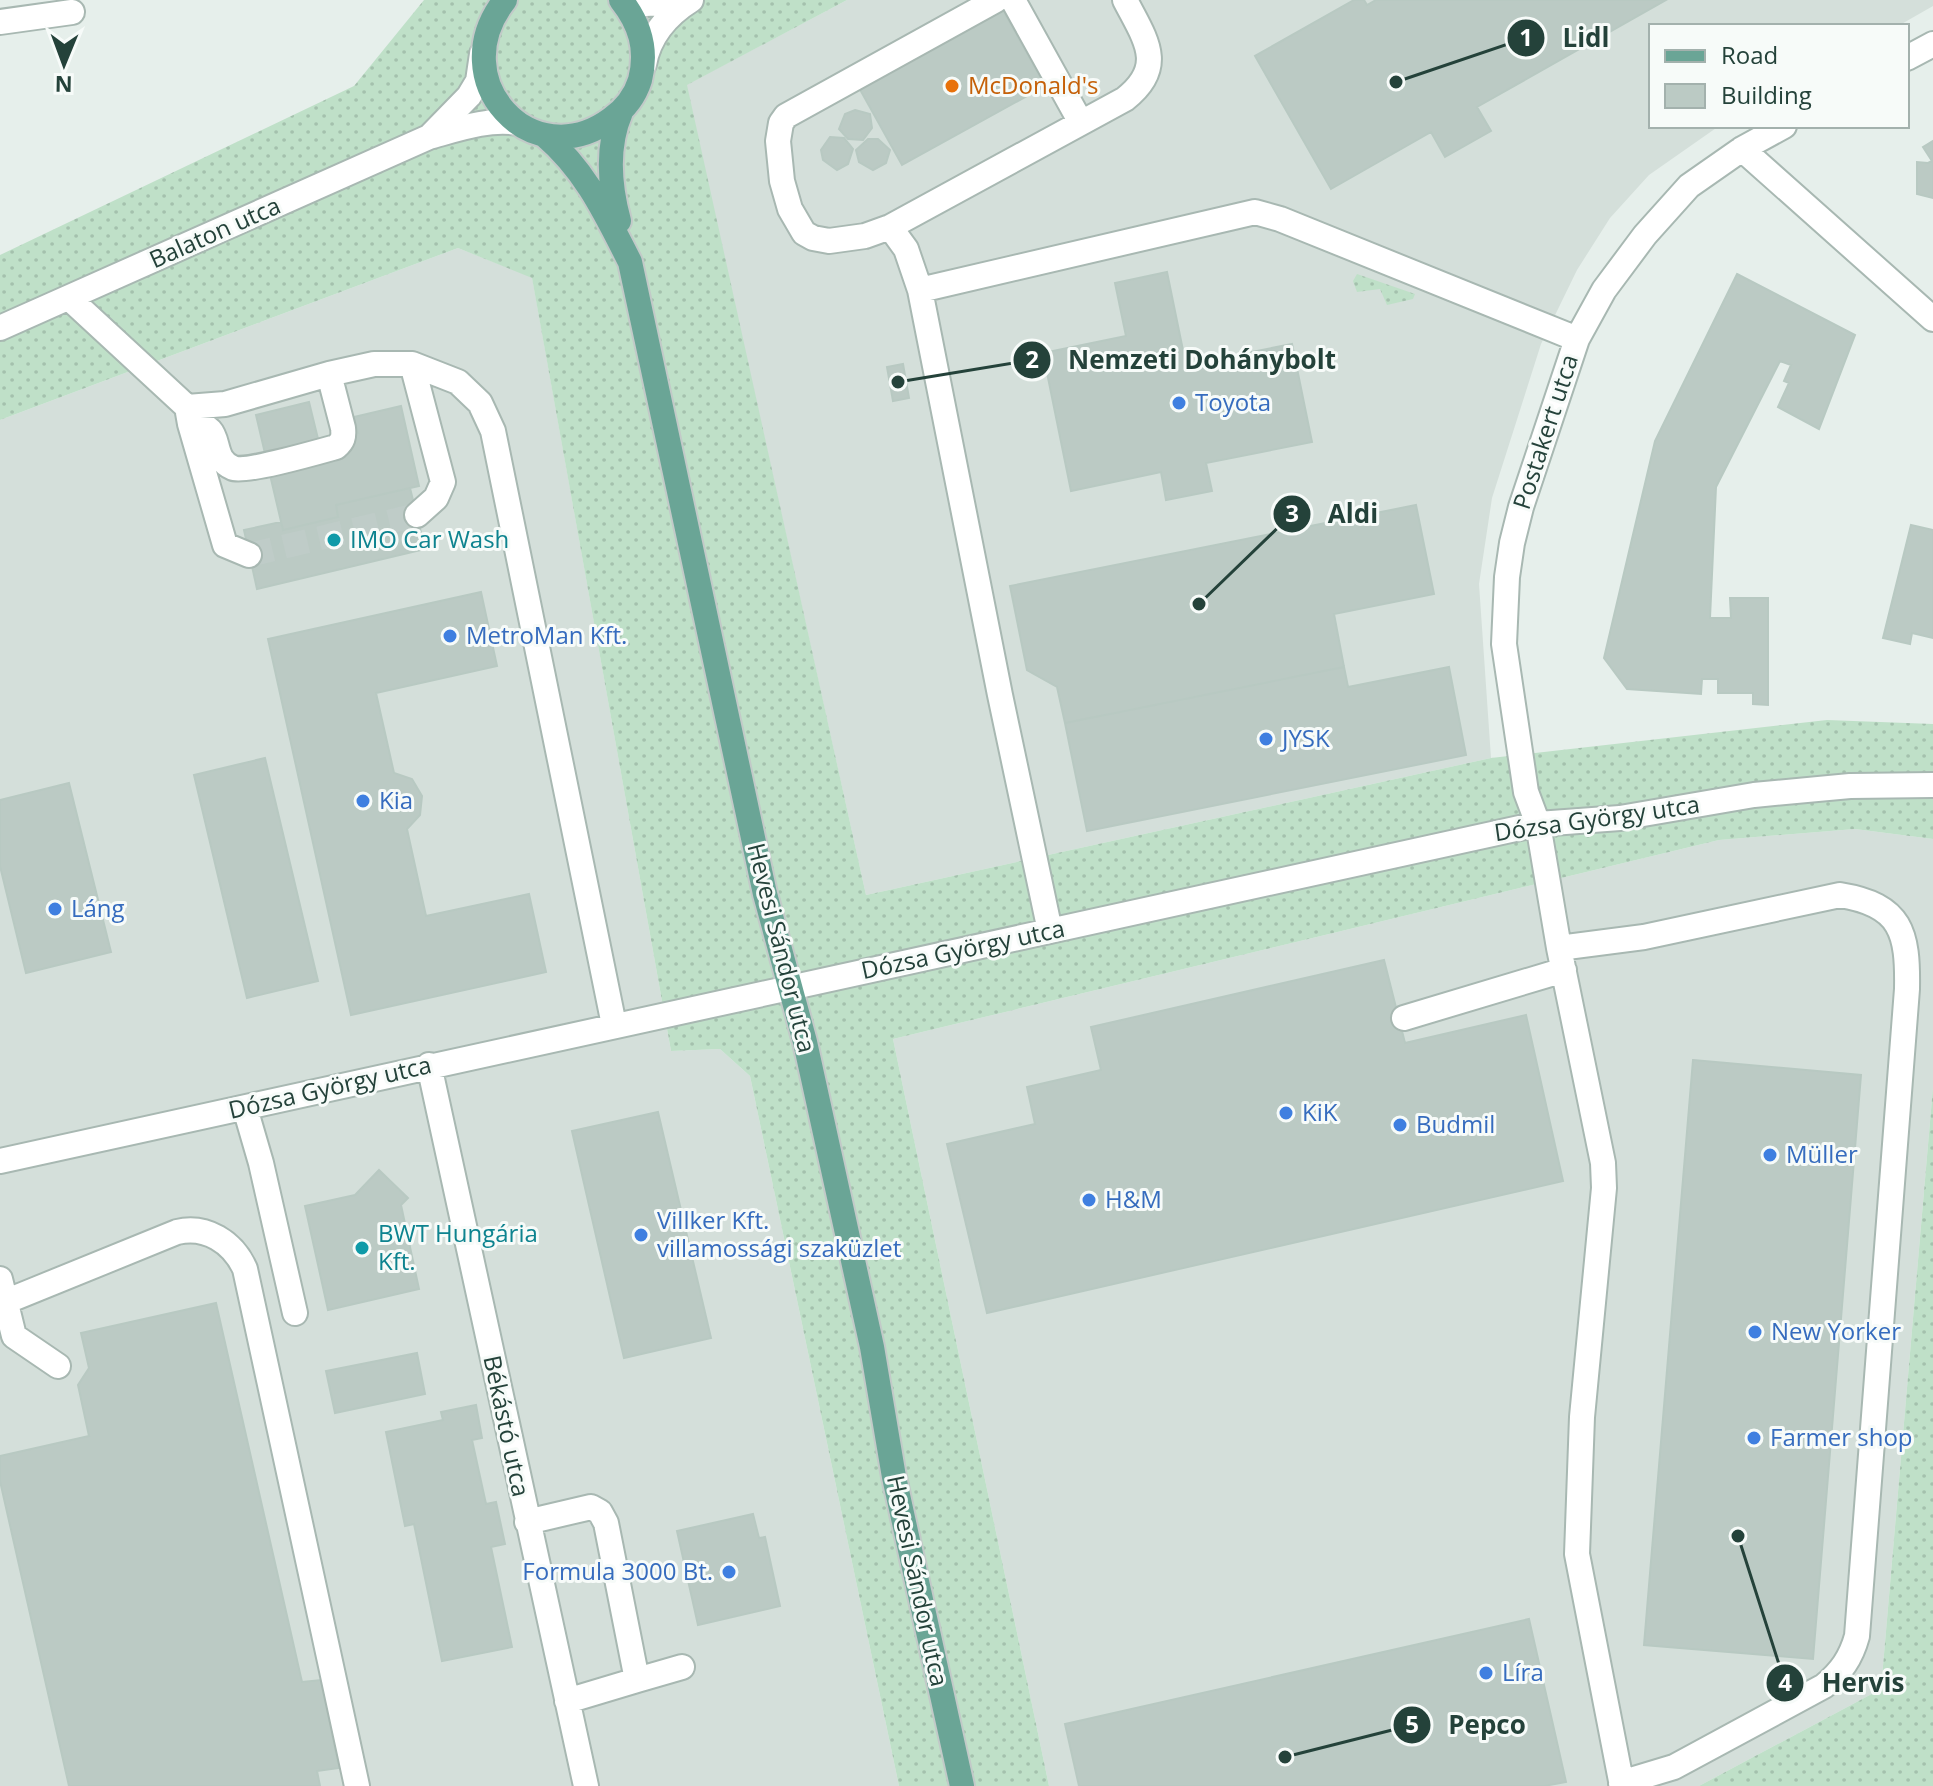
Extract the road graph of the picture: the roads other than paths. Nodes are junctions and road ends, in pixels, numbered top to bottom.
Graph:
1 (504, 0) edge
2 (623, 0) edge
3 (996, 0) edge
4 (1013, 0) edge
5 (1125, 0) edge
6 (689, 1) edge
7 (72, 12) dead end
8 (0, 22) edge
9 (1933, 44) edge
10 (482, 52) junction
11 (1909, 57) edge
12 (644, 64) junction
13 (621, 112) junction
14 (1080, 121) junction
15 (518, 123) junction
16 (1780, 128) edge
17 (544, 135) junction
18 (429, 137) junction
19 (1742, 149) junction
20 (890, 227) junction
21 (630, 262) junction
22 (920, 290) junction
23 (69, 298) junction
24 (1933, 319) edge
25 (0, 328) edge
26 (1577, 339) junction
27 (412, 364) junction
28 (329, 374) junction
29 (188, 415) junction
30 (417, 515) tunnel mouth
31 (249, 555) dead end
32 (1933, 785) edge
33 (1538, 824) junction
34 (1050, 931) junction
35 (1561, 959) junction
36 (789, 987) junction
37 (1404, 1018) dead end
38 (614, 1025) junction
39 (429, 1065) junction
40 (245, 1108) junction
41 (0, 1161) edge
42 (2, 1295) edge
43 (295, 1313) dead end
44 (58, 1366) dead end
45 (527, 1522) junction
46 (682, 1667) dead end
47 (637, 1680) junction
48 (567, 1701) junction
49 (1622, 1785) edge
50 (357, 1786) edge
51 (586, 1786) edge
52 (962, 1786) edge

1 - 10 main road
2 - 6 street
2 - 12 main road
3 - 20 street
4 - 14 street
5 - 14 street
6 - 12 street
7 - 8 street
9 - 11 street
10 - 15 main road
10 - 18 street
12 - 13 main road
13 - 17 main road
13 - 21 main road
14 - 20 street
15 - 17 main road
15 - 18 street
16 - 19 street, Postakert utca
17 - 21 main road, Hevesi Sándor utca
18 - 23 street, Balaton utca
19 - 24 street
19 - 26 street, Postakert utca
20 - 22 street
21 - 36 main road, Hevesi Sándor utca
22 - 26 street
22 - 34 street
23 - 25 street, Balaton utca
23 - 29 street
26 - 33 street, Postakert utca
27 - 28 street
27 - 30 street
27 - 38 street
28 - 29 street
28 - 29 street
29 - 31 street
32 - 33 street, Dózsa György utca
33 - 34 street, Dózsa György utca
33 - 35 street, Postakert utca
34 - 36 street, Dózsa György utca
35 - 37 street
35 - 49 street, Postakert utca
35 - 49 street
36 - 38 street, Dózsa György utca
36 - 52 main road, Hevesi Sándor utca
38 - 39 street, Dózsa György utca
39 - 40 street, Dózsa György utca
39 - 45 street, Békástó utca
40 - 41 street, Dózsa György utca
40 - 43 street
42 - 44 street
42 - 50 street
45 - 47 street
45 - 48 street, Békástó utca
46 - 47 street
47 - 48 street
48 - 51 street, Békástó utca

